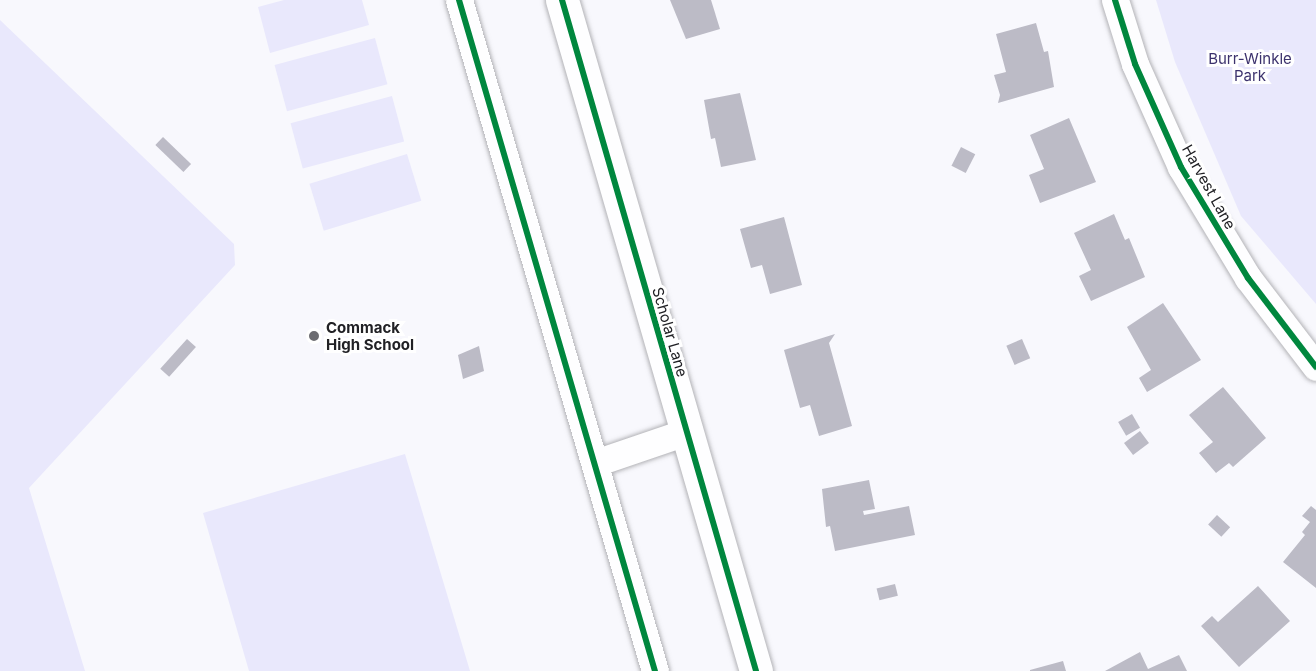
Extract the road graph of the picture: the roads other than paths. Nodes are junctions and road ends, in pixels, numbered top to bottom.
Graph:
1 (459, 0) edge
2 (562, 0) edge
3 (1115, 0) edge
4 (1316, 367) edge
5 (686, 432) junction
6 (595, 463) junction
7 (655, 671) edge
8 (756, 671) edge

1 - 6 street
2 - 5 street, Scholar Lane
3 - 4 street, Harvest Lane
5 - 6 street
5 - 8 street, Scholar Lane
6 - 7 street

